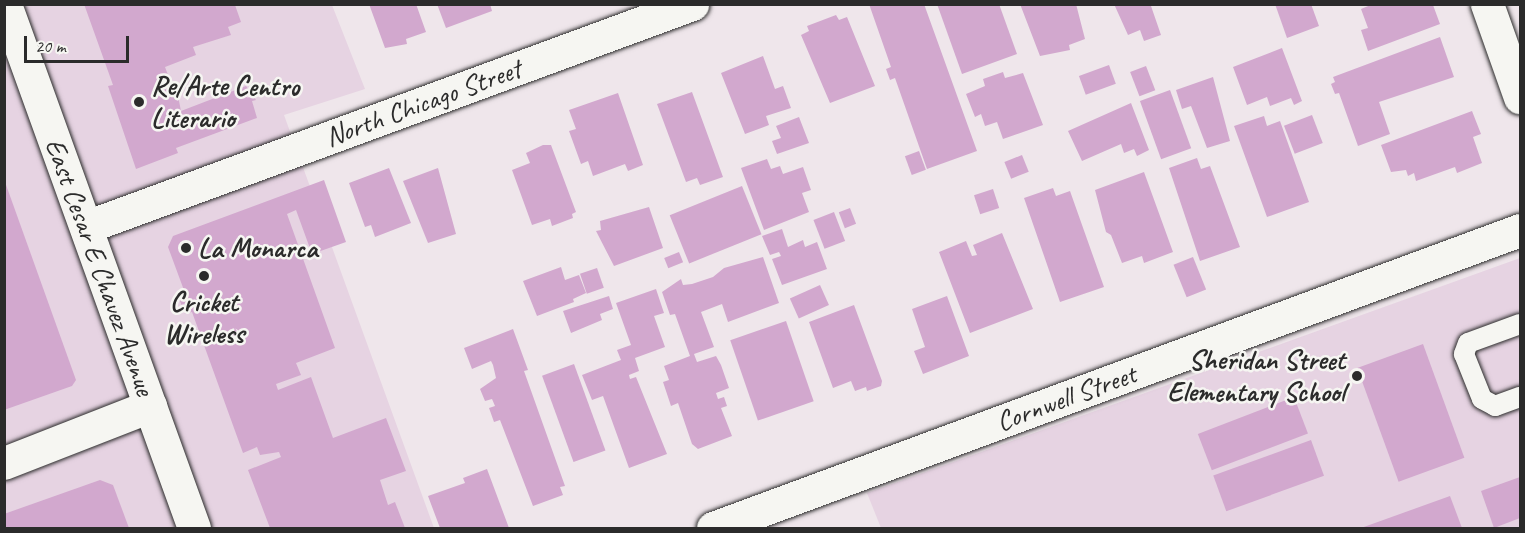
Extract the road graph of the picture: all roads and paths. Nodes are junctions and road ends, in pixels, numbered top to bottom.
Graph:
1 (5, 4) edge
2 (692, 4) edge
3 (1487, 4) edge
4 (1521, 97) edge
5 (86, 227) junction
6 (1521, 230) edge
7 (1521, 324) edge
8 (1521, 397) edge
9 (150, 406) junction
10 (4, 463) edge
11 (194, 528) edge
12 (713, 528) edge

1 - 5 street, East Cesar E Chavez Avenue
2 - 5 street, North Chicago Street
3 - 4 street
5 - 9 street, East Cesar E Chavez Avenue
6 - 12 street, Cornwell Street
7 - 8 lane
9 - 10 street
9 - 11 street, East Cesar E Chavez Avenue

